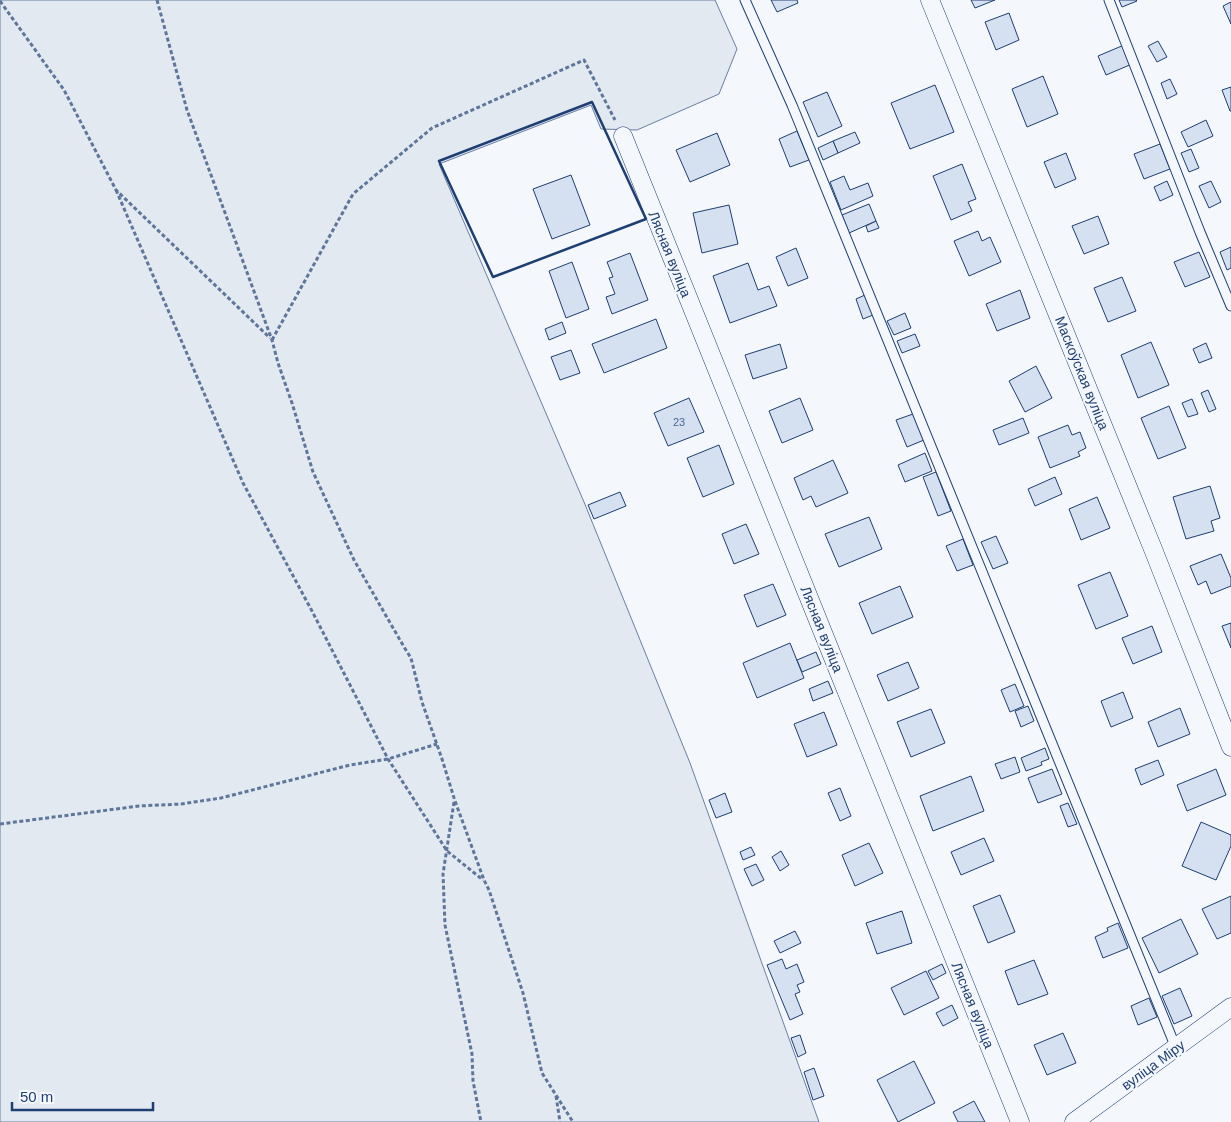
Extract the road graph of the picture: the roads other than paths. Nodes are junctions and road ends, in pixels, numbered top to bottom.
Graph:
1 (745, 0) edge
2 (930, 0) edge
3 (1109, 0) edge
4 (623, 136) road end
5 (1231, 306) edge
6 (1231, 746) edge
7 (1231, 1007) edge
8 (1176, 1048) junction
9 (1020, 1122) edge
10 (1074, 1122) edge

1 - 8 lane
2 - 6 street, Маскоўская вуліца
3 - 5 lane
4 - 9 street, Лясная вуліца
7 - 8 street, вуліца Міру
8 - 10 street, вуліца Міру

